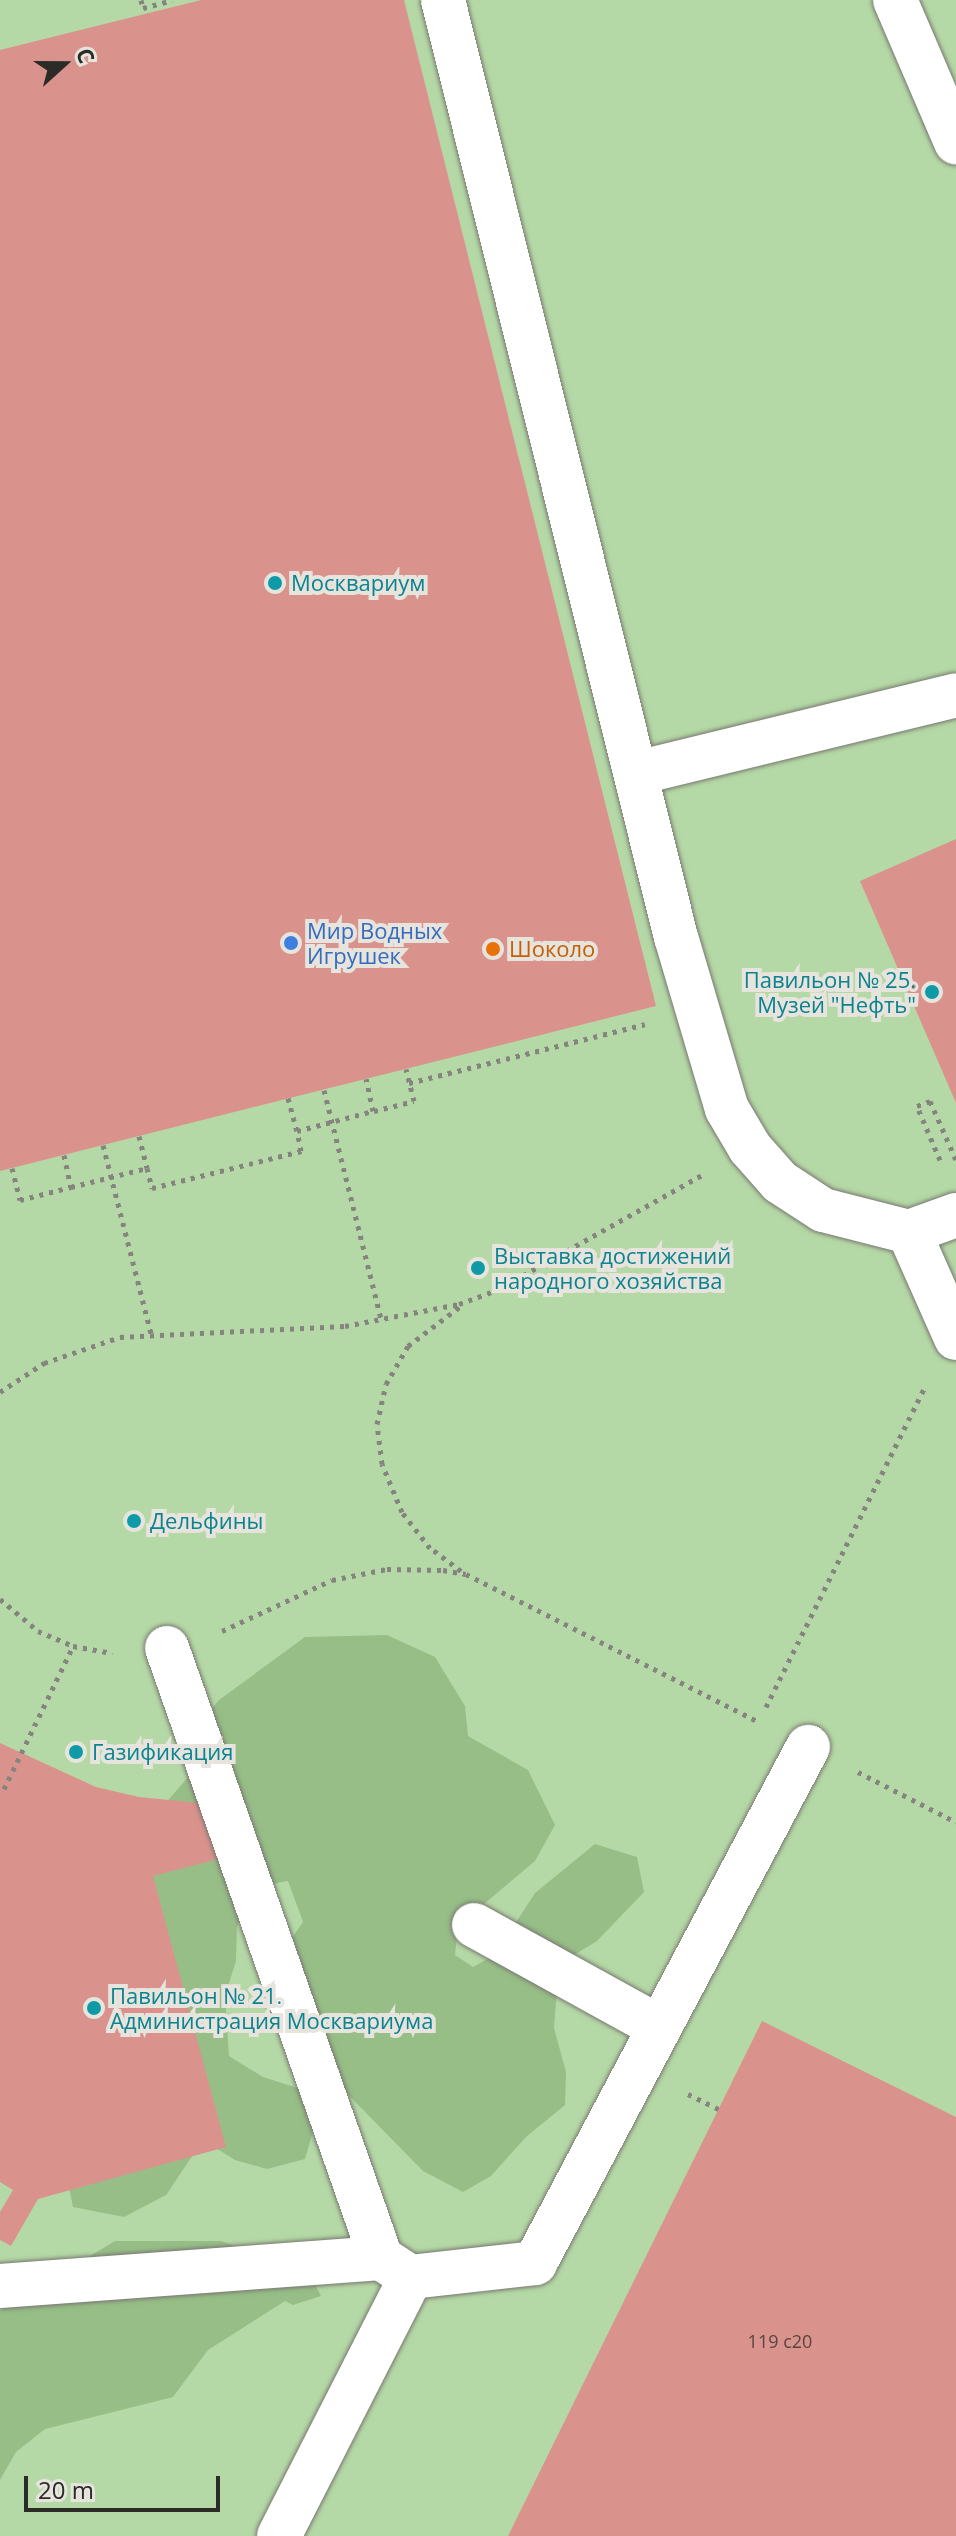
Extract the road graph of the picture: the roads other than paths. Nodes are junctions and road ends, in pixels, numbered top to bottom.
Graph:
1 (443, 0) edge
2 (895, 0) edge
3 (956, 142) edge
4 (956, 695) edge
5 (637, 773) junction
6 (956, 1215) edge
7 (909, 1232) junction
8 (954, 1334) edge
9 (167, 1648) road end
10 (808, 1747) road end
11 (474, 1925) dead end
12 (659, 2027) junction
13 (396, 2268) junction
14 (0, 2286) edge
15 (279, 2536) edge

1 - 5 lane
2 - 3 lane
4 - 5 lane
5 - 7 lane
6 - 7 lane
7 - 8 lane
9 - 13 lane
10 - 12 lane
11 - 12 lane
12 - 13 lane
13 - 14 lane
13 - 15 lane

